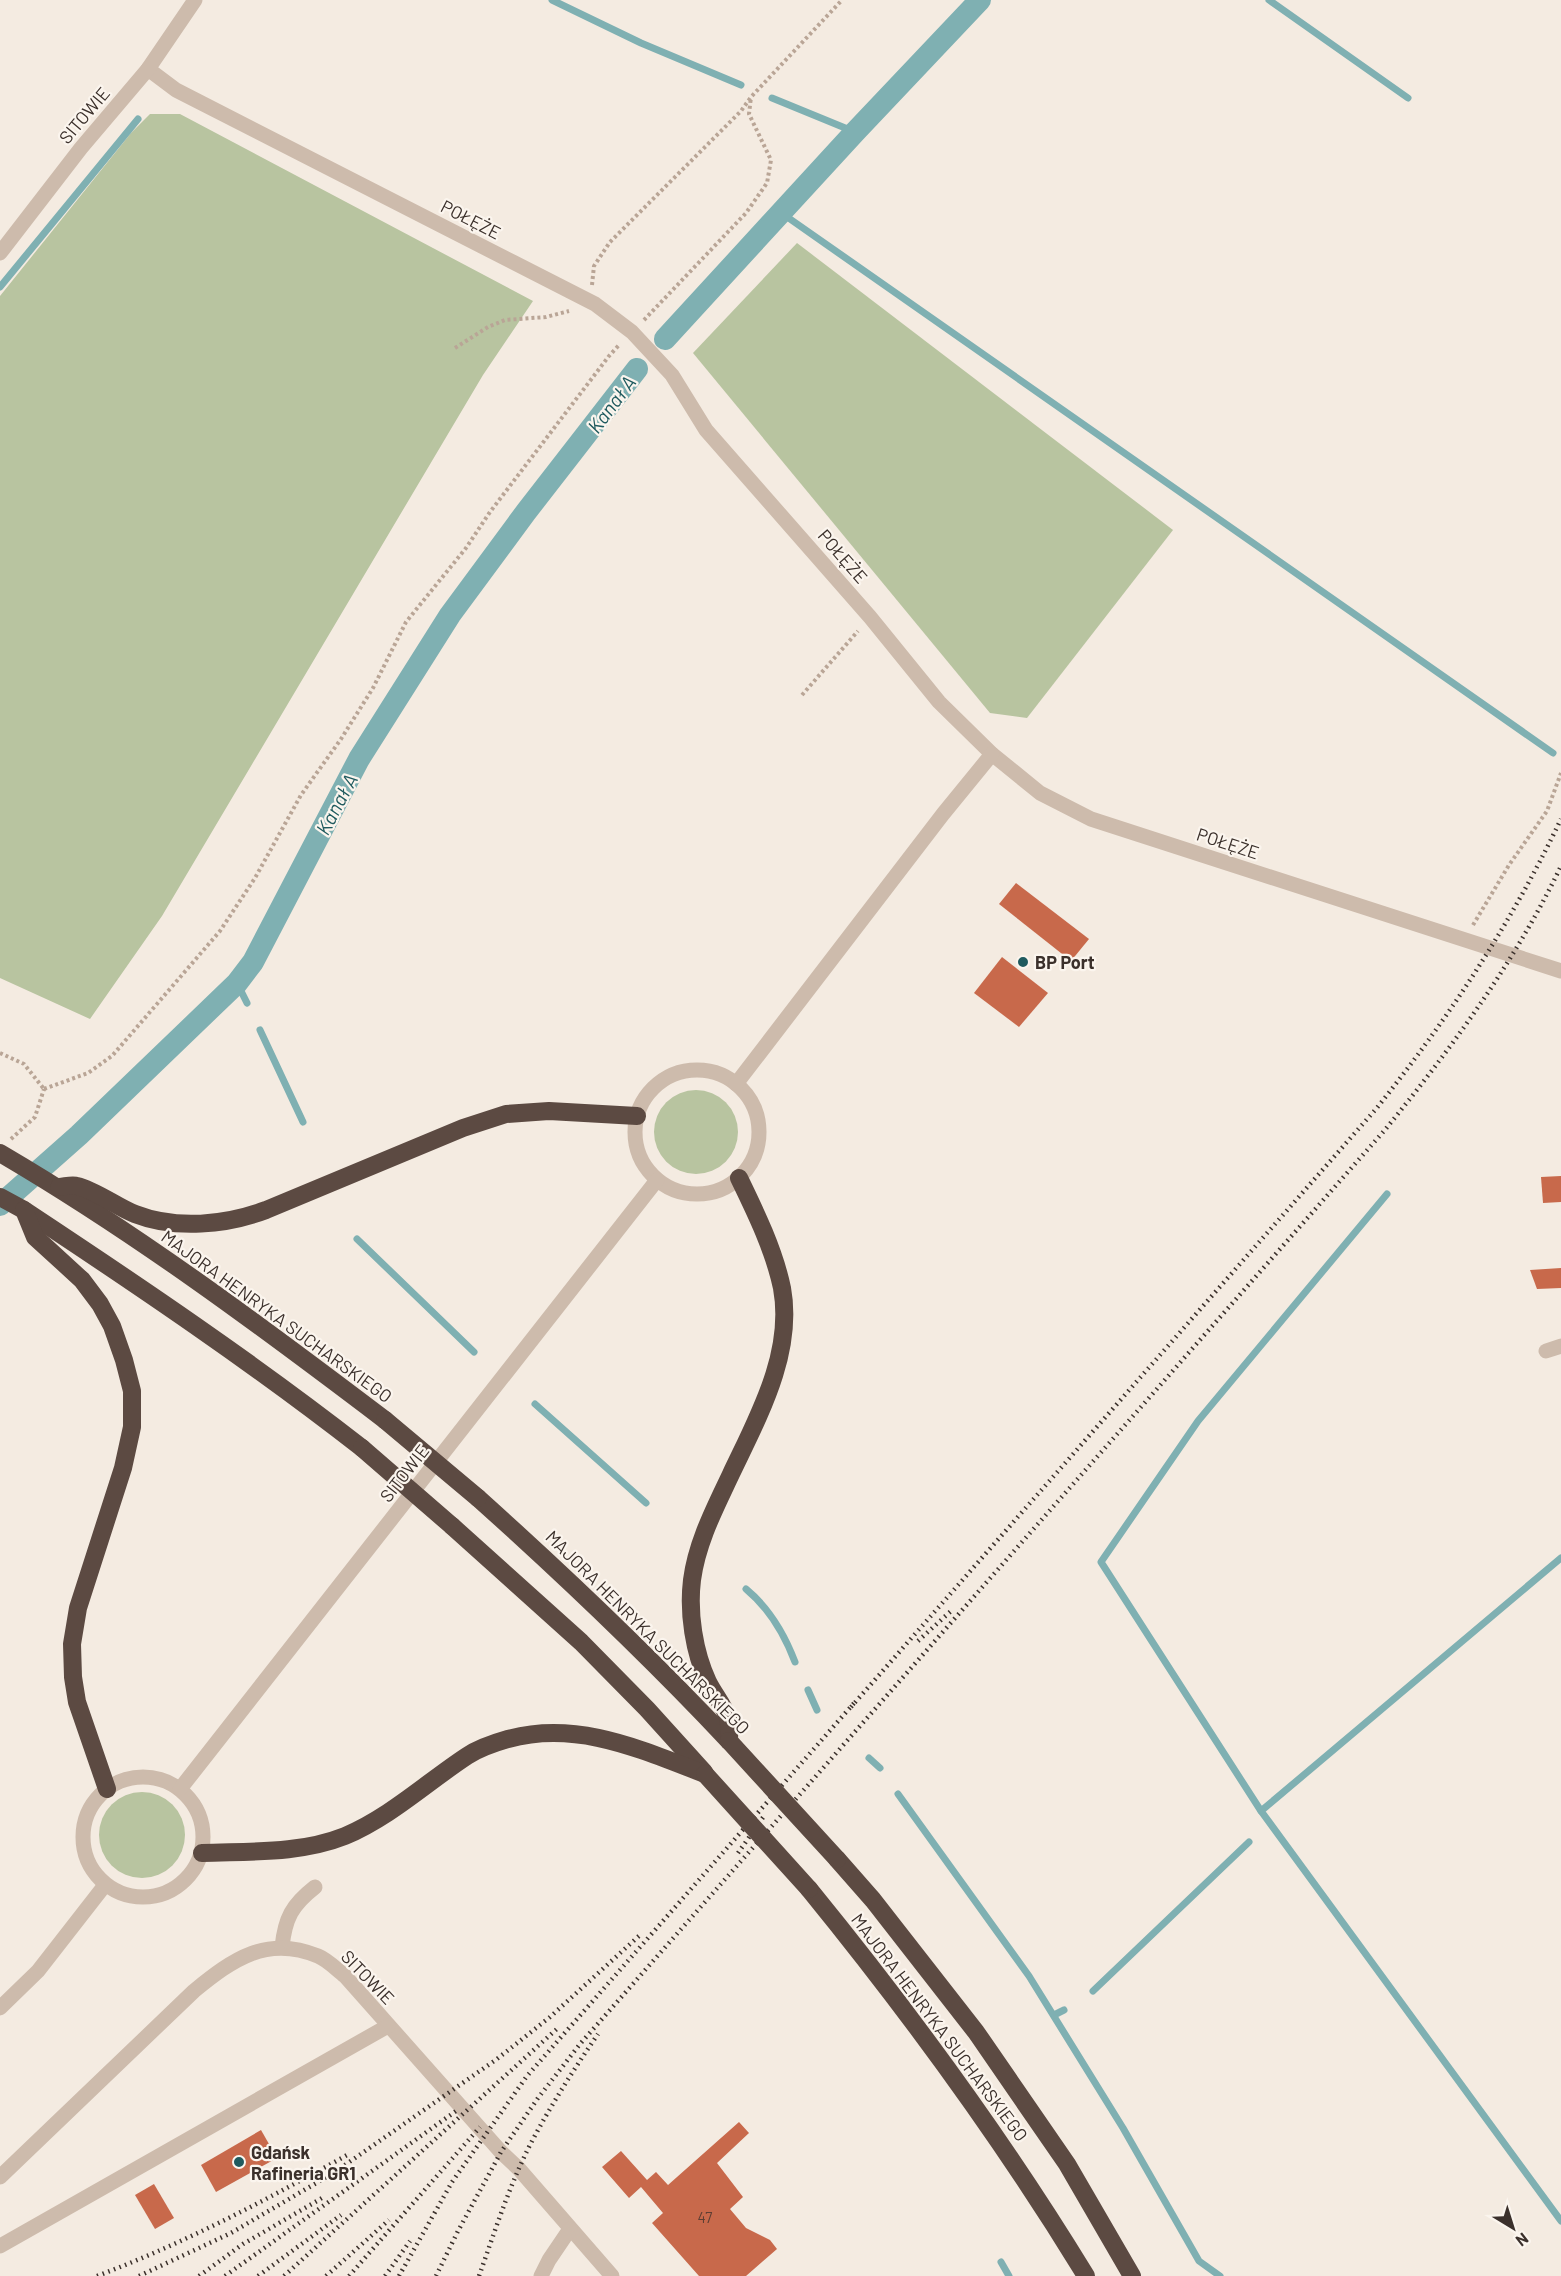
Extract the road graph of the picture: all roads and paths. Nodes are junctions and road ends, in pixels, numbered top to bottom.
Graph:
1 (195, 0) edge
2 (842, 0) edge
3 (148, 69) junction
4 (751, 97) junction
5 (0, 254) edge
6 (595, 304) junction
7 (632, 332) junction
8 (455, 348) dead end
9 (870, 617) junction
10 (802, 695) dead end
11 (992, 754) junction
12 (1561, 773) edge
13 (1465, 939) junction
14 (1561, 970) edge
15 (0, 1053) edge
16 (736, 1084) junction
17 (44, 1089) junction
18 (637, 1116) junction
19 (4, 1147) edge
20 (739, 1178) junction
21 (657, 1180) junction
22 (59, 1187) junction
23 (0, 1197) edge
24 (24, 1210) junction
25 (1561, 1346) edge
26 (1546, 1351) dead end
27 (729, 1741) junction
28 (705, 1774) junction
29 (107, 1789) junction
30 (180, 1789) junction
31 (202, 1853) junction
32 (105, 1884) junction
33 (315, 1887) dead end
34 (282, 1947) junction
35 (0, 2008) edge
36 (388, 2026) junction
37 (0, 2177) edge
38 (570, 2229) junction
39 (0, 2246) edge
40 (541, 2276) edge
41 (612, 2276) edge
42 (1086, 2276) edge
43 (1132, 2276) edge

1 - 3 street, SITOWIE
2 - 4 path
3 - 5 street, SITOWIE
3 - 6 street, POŁĘŻE
4 - 6 path
4 - 7 path
6 - 7 street, POŁĘŻE
6 - 8 path
7 - 9 street, POŁĘŻE
7 - 17 path
9 - 10 path
9 - 11 street, POŁĘŻE
11 - 13 street, POŁĘŻE
11 - 16 street
12 - 13 path
13 - 14 street, POŁĘŻE
15 - 17 path
16 - 18 street
16 - 20 street
17 - 19 path
18 - 21 street
18 - 22 highway
19 - 22 highway, MAJORA HENRYKA SUCHARSKIEGO
20 - 21 street
20 - 27 highway
21 - 30 street, SITOWIE
22 - 27 highway, MAJORA HENRYKA SUCHARSKIEGO, bridge
23 - 24 highway, MAJORA HENRYKA SUCHARSKIEGO
24 - 28 highway, MAJORA HENRYKA SUCHARSKIEGO, bridge
24 - 29 highway
25 - 26 street
27 - 43 highway, MAJORA HENRYKA SUCHARSKIEGO, bridge
28 - 31 highway
28 - 42 highway, MAJORA HENRYKA SUCHARSKIEGO, bridge
29 - 30 street
29 - 32 street
30 - 31 street
31 - 32 street
32 - 35 street
33 - 34 street
34 - 36 street, SITOWIE
34 - 37 street, SITOWIE
36 - 38 street, SITOWIE
36 - 39 street
38 - 40 street
38 - 41 street, SITOWIE

